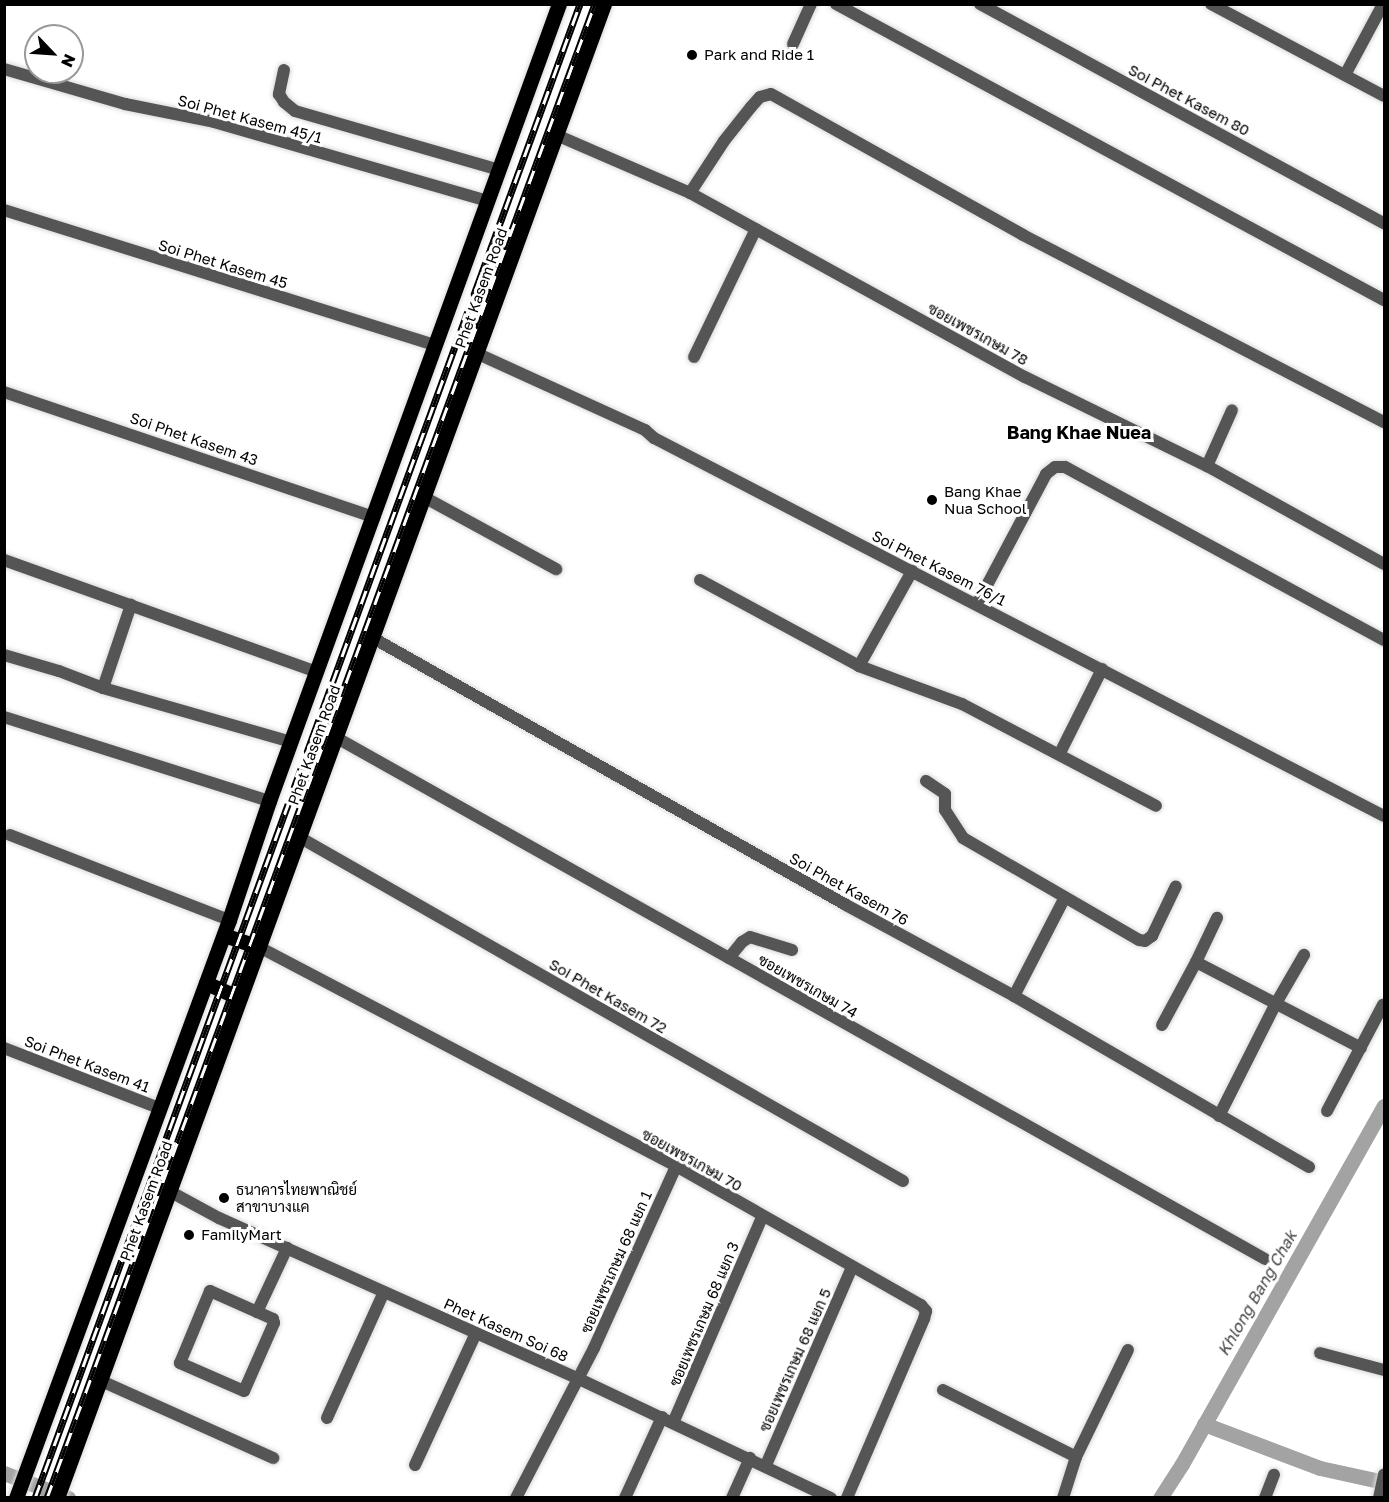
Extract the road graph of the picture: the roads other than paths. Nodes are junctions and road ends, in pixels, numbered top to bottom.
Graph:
1 (559, 4) edge
2 (604, 4) edge
3 (812, 4) edge
4 (836, 4) edge
5 (980, 4) edge
6 (1211, 4) edge
7 (1383, 4) edge
8 (793, 44) dead end
9 (4, 69) edge
10 (284, 70) dead end
11 (1345, 75) junction
12 (1384, 96) edge
13 (556, 135) junction
14 (499, 170) junction
15 (690, 193) junction
16 (488, 201) junction
17 (4, 210) edge
18 (1384, 223) edge
19 (756, 229) junction
20 (1384, 300) edge
21 (434, 345) junction
22 (476, 353) junction
23 (694, 357) dead end
24 (4, 392) edge
25 (1232, 410) dead end
26 (1384, 422) edge
27 (1207, 466) junction
28 (422, 496) junction
29 (374, 517) junction
30 (4, 560) edge
31 (1384, 564) edge
32 (555, 569) dead end
33 (912, 571) junction
34 (700, 580) dead end
35 (977, 604) junction
36 (131, 605) junction
37 (373, 638) junction
38 (1384, 640) edge
39 (4, 655) edge
40 (859, 666) junction
41 (1102, 669) junction
42 (317, 672) junction
43 (103, 688) junction
44 (4, 717) edge
45 (337, 738) junction
46 (291, 742) junction
47 (1060, 753) junction
48 (926, 782) dead end
49 (270, 801) junction
50 (1156, 806) dead end
51 (1384, 816) edge
52 (10, 835) dead end
53 (299, 837) junction
54 (1176, 886) dead end
55 (1065, 897) junction
56 (1217, 918) dead end
57 (229, 920) junction
58 (224, 935) junction
59 (259, 947) junction
60 (792, 950) dead end
61 (1304, 955) dead end
62 (729, 958) junction
63 (1196, 962) junction
64 (206, 983) junction
65 (1014, 996) junction
66 (239, 998) junction
67 (1275, 1005) junction
68 (1383, 1005) edge
69 (1162, 1025) dead end
70 (4, 1048) edge
71 (1361, 1048) junction
72 (159, 1108) junction
73 (1327, 1111) dead end
74 (1219, 1116) junction
75 (676, 1166) junction
76 (1309, 1167) dead end
77 (903, 1181) dead end
78 (169, 1191) junction
79 (762, 1217) junction
80 (286, 1248) junction
81 (1265, 1258) dead end
82 (852, 1267) junction
83 (384, 1292) junction
84 (257, 1311) junction
85 (476, 1333) junction
86 (1128, 1350) dead end
87 (1320, 1353) dead end
88 (1384, 1370) edge
89 (577, 1378) junction
90 (99, 1380) junction
91 (943, 1390) dead end
92 (327, 1418) dead end
93 (668, 1420) junction
94 (1076, 1457) junction
95 (273, 1458) dead end
96 (750, 1458) junction
97 (415, 1465) dead end
98 (766, 1465) junction
99 (1274, 1475) dead end
100 (1384, 1475) edge
101 (16, 1496) edge
102 (1379, 1496) edge
103 (57, 1497) edge
104 (516, 1497) edge
105 (625, 1497) edge
106 (732, 1497) edge
107 (831, 1497) edge
108 (847, 1497) edge
109 (1063, 1497) edge
110 (1265, 1497) edge

1 - 14 main road, Phet Kasem Road
2 - 13 main road, Phet Kasem Road
3 - 8 street
4 - 20 street
5 - 18 street, Soi Phet Kasem 80
6 - 11 street
7 - 11 street
9 - 16 street, Soi Phet Kasem 45/1
10 - 14 street
11 - 12 street
13 - 15 street, ซอยเพชรเกษม 78
13 - 22 main road, Phet Kasem Road
14 - 16 main road, Phet Kasem Road
15 - 19 street, ซอยเพชรเกษม 78
15 - 26 street
16 - 21 main road, Phet Kasem Road
17 - 21 street, Soi Phet Kasem 45
19 - 23 street
19 - 27 street, ซอยเพชรเกษม 78
21 - 29 main road, Phet Kasem Road
22 - 28 main road, Phet Kasem Road
22 - 33 street, Soi Phet Kasem 76/1
24 - 29 street, Soi Phet Kasem 43
25 - 27 street
27 - 31 street, ซอยเพชรเกษม 78
28 - 32 street
28 - 37 main road, Phet Kasem Road
29 - 42 main road, Phet Kasem Road
30 - 36 street
33 - 35 street, Soi Phet Kasem 76/1
33 - 40 street
34 - 40 street
35 - 38 street
35 - 41 street, Soi Phet Kasem 76/1
36 - 42 street
36 - 43 street
37 - 45 main road, Phet Kasem Road
37 - 65 street, Soi Phet Kasem 76
39 - 43 street
40 - 47 street
41 - 47 street
41 - 51 street, Soi Phet Kasem 76/1
42 - 46 main road, Phet Kasem Road
43 - 46 street
44 - 49 street
45 - 53 main road, Phet Kasem Road
45 - 62 street, ซอยเพชรเกษม 74
46 - 49 main road, Phet Kasem Road
47 - 50 street
48 - 55 street
49 - 57 main road, Phet Kasem Road
52 - 57 street
53 - 59 main road, Phet Kasem Road
53 - 77 street, Soi Phet Kasem 72
54 - 55 street
55 - 65 street
56 - 63 street
57 - 58 main road, Phet Kasem Road
58 - 59 main road
58 - 64 main road, Phet Kasem Road
59 - 66 main road, Phet Kasem Road
59 - 75 street, ซอยเพชรเกษม 70
60 - 62 street
61 - 67 street
62 - 81 street, ซอยเพชรเกษม 74
63 - 67 street
63 - 69 street
64 - 66 main road
64 - 72 main road, Phet Kasem Road
65 - 74 street, Soi Phet Kasem 76
66 - 78 main road, Phet Kasem Road
67 - 71 street
67 - 74 street
68 - 71 street
70 - 72 street, Soi Phet Kasem 41
71 - 73 street
72 - 101 main road, Phet Kasem Road
74 - 76 street, Soi Phet Kasem 76
75 - 79 street, ซอยเพชรเกษม 70
75 - 89 street, ซอยเพชรเกษม 68 แยก 1
78 - 80 street, Phet Kasem Soi 68
78 - 90 main road, Phet Kasem Road
79 - 82 street, ซอยเพชรเกษม 70
79 - 93 street, ซอยเพชรเกษม 68 แยก 3
80 - 83 street, Phet Kasem Soi 68
80 - 84 street
82 - 98 street, ซอยเพชรเกษม 68 แยก 5
82 - 108 street, ซอยเพชรเกษม 70
83 - 85 street, Phet Kasem Soi 68
83 - 92 street
84 - 84 street
85 - 89 street, Phet Kasem Soi 68
85 - 97 street
86 - 94 street
87 - 88 street
89 - 93 street, Phet Kasem Soi 68
89 - 104 street, ซอยเพชรเกษม 68 แยก 1
90 - 95 street
90 - 103 main road, Phet Kasem Road
91 - 94 street
93 - 96 street, Phet Kasem Soi 68
93 - 105 street, ซอยเพชรเกษม 68 แยก 3
94 - 109 street
96 - 98 street, Phet Kasem Soi 68
96 - 106 street
98 - 107 street, Phet Kasem Soi 68
99 - 110 street
100 - 102 street

